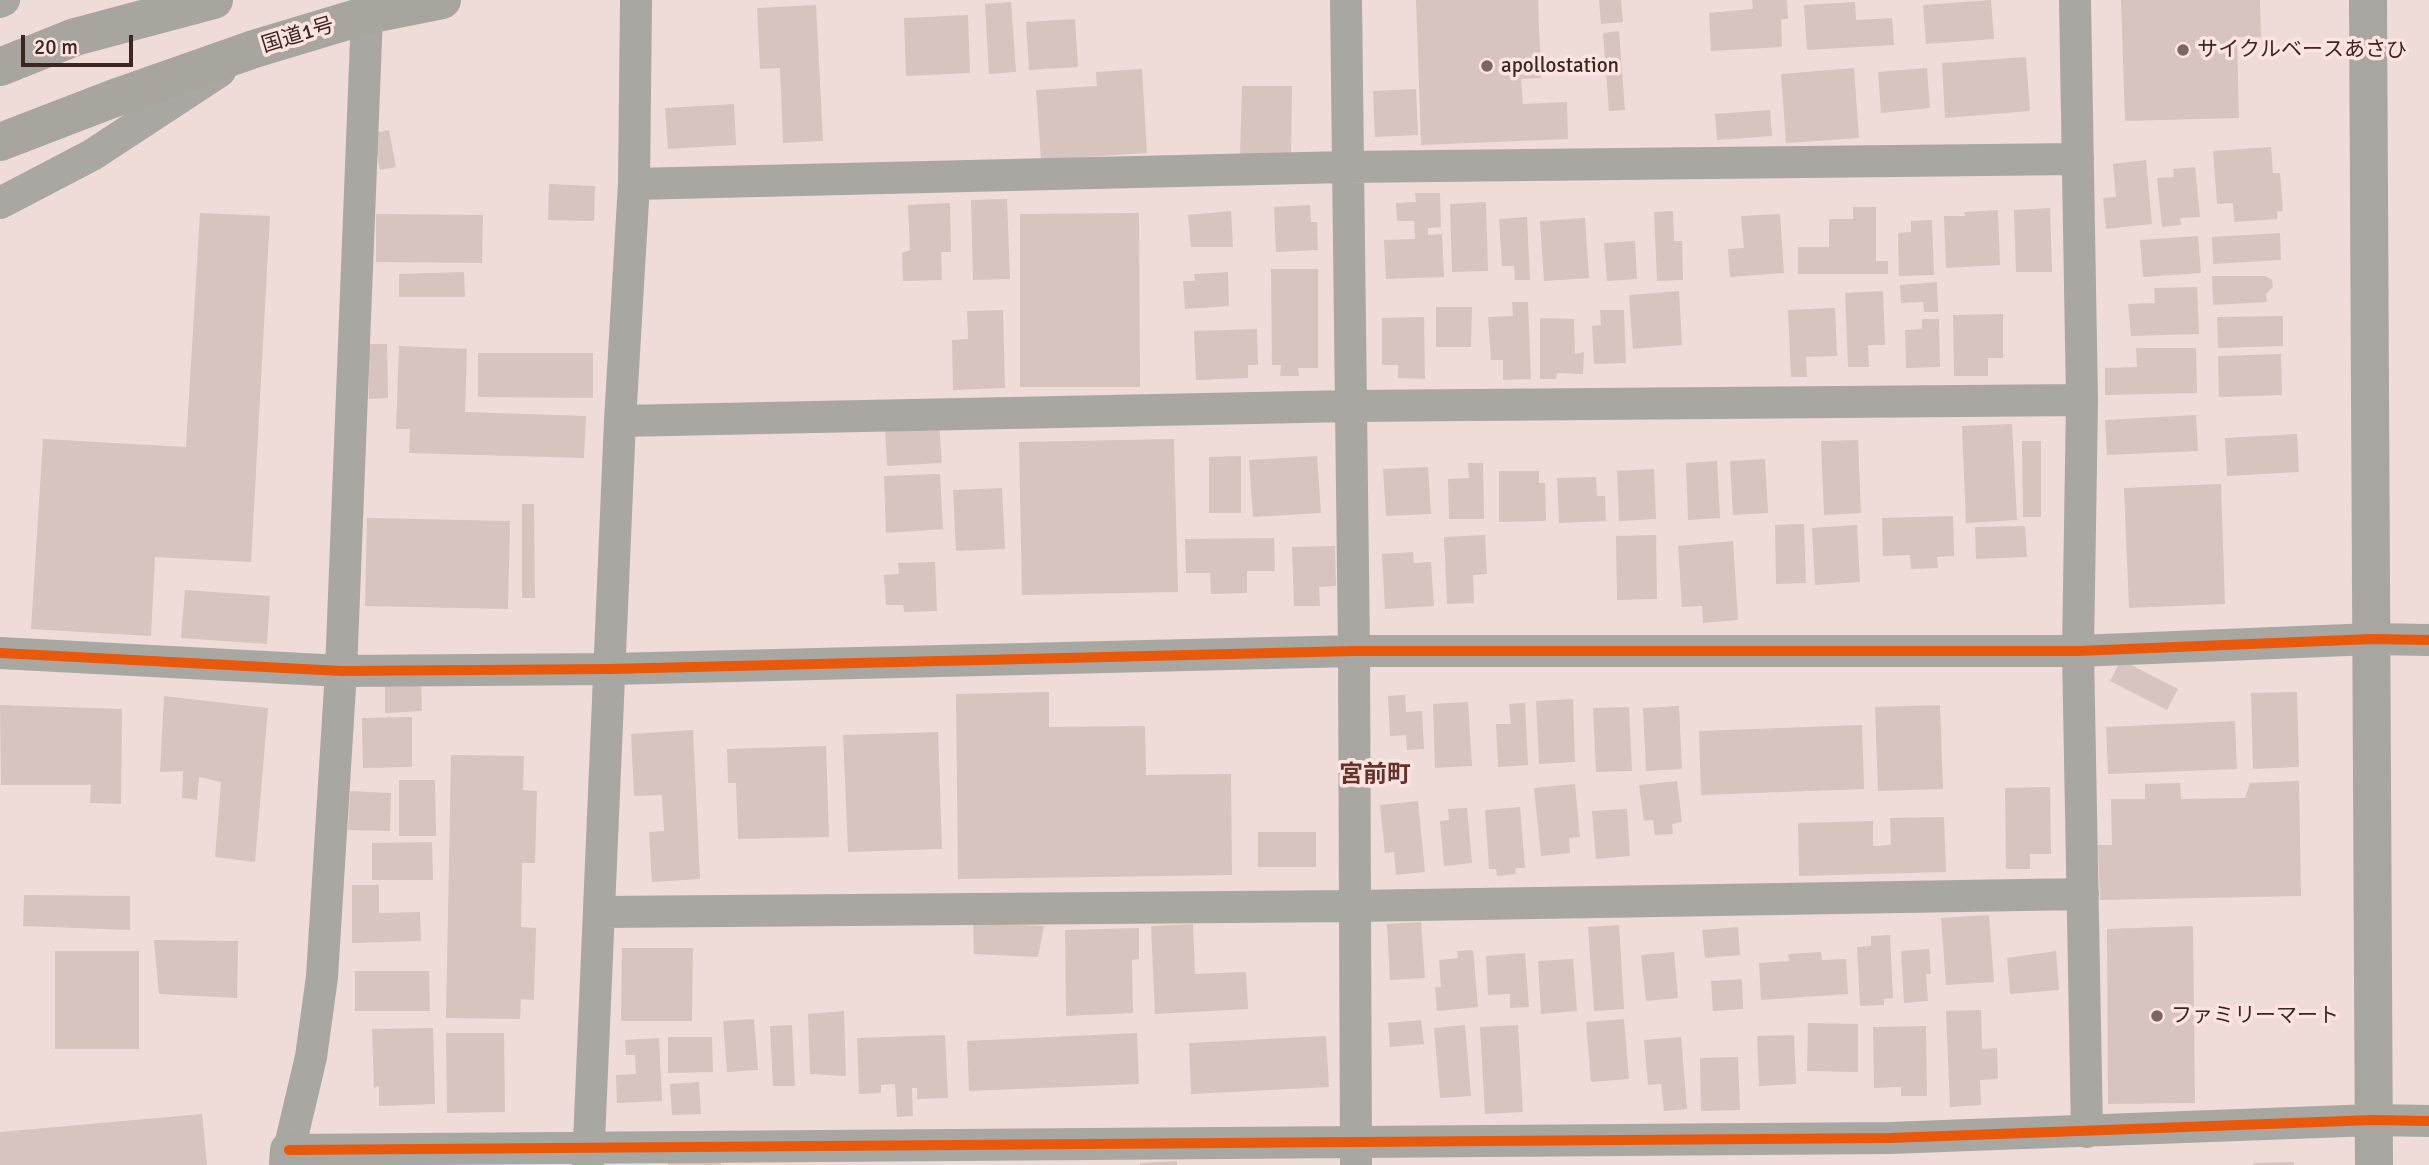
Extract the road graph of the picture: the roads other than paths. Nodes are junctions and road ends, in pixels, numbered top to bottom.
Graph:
1 (214, 0) edge
2 (442, 0) edge
3 (636, 0) edge
4 (1346, 0) edge
5 (2075, 0) edge
6 (2368, 0) edge
7 (367, 15) junction
8 (254, 49) junction
9 (0, 67) edge
10 (0, 142) edge
11 (2078, 159) junction
12 (1346, 167) junction
13 (634, 184) junction
14 (0, 203) edge
15 (2082, 400) junction
16 (1351, 406) junction
17 (620, 421) junction
18 (2372, 639) junction
19 (2429, 640) edge
20 (1354, 650) junction
21 (2078, 651) junction
22 (0, 653) edge
23 (610, 669) junction
24 (341, 671) junction
25 (2083, 894) junction
26 (1355, 905) junction
27 (599, 912) junction
28 (2373, 1120) junction
29 (2429, 1121) edge
30 (2087, 1132) junction
31 (1890, 1151) edge
32 (1355, 1153) edge
33 (588, 1156) edge
34 (289, 1157) edge
35 (2374, 1165) edge

1 - 9 highway
2 - 7 highway, 国道1号
3 - 13 street
4 - 12 street
5 - 11 street
6 - 18 street
7 - 8 highway, 国道1号
7 - 24 street
8 - 10 highway, 国道1号
8 - 14 street
11 - 12 street
11 - 15 street
12 - 13 street
12 - 16 street
13 - 17 street
15 - 16 street
15 - 21 street
16 - 17 street
16 - 20 street
17 - 23 street
18 - 19 street
18 - 21 street
18 - 28 street
20 - 21 street
20 - 23 street
20 - 26 street
21 - 25 street
22 - 24 street
23 - 24 street
23 - 27 street
24 - 34 street
25 - 26 street
25 - 30 street
26 - 27 street
26 - 32 street
27 - 33 street
28 - 29 street
28 - 30 street
28 - 35 street
30 - 31 street
31 - 32 street
32 - 33 street
33 - 34 street

